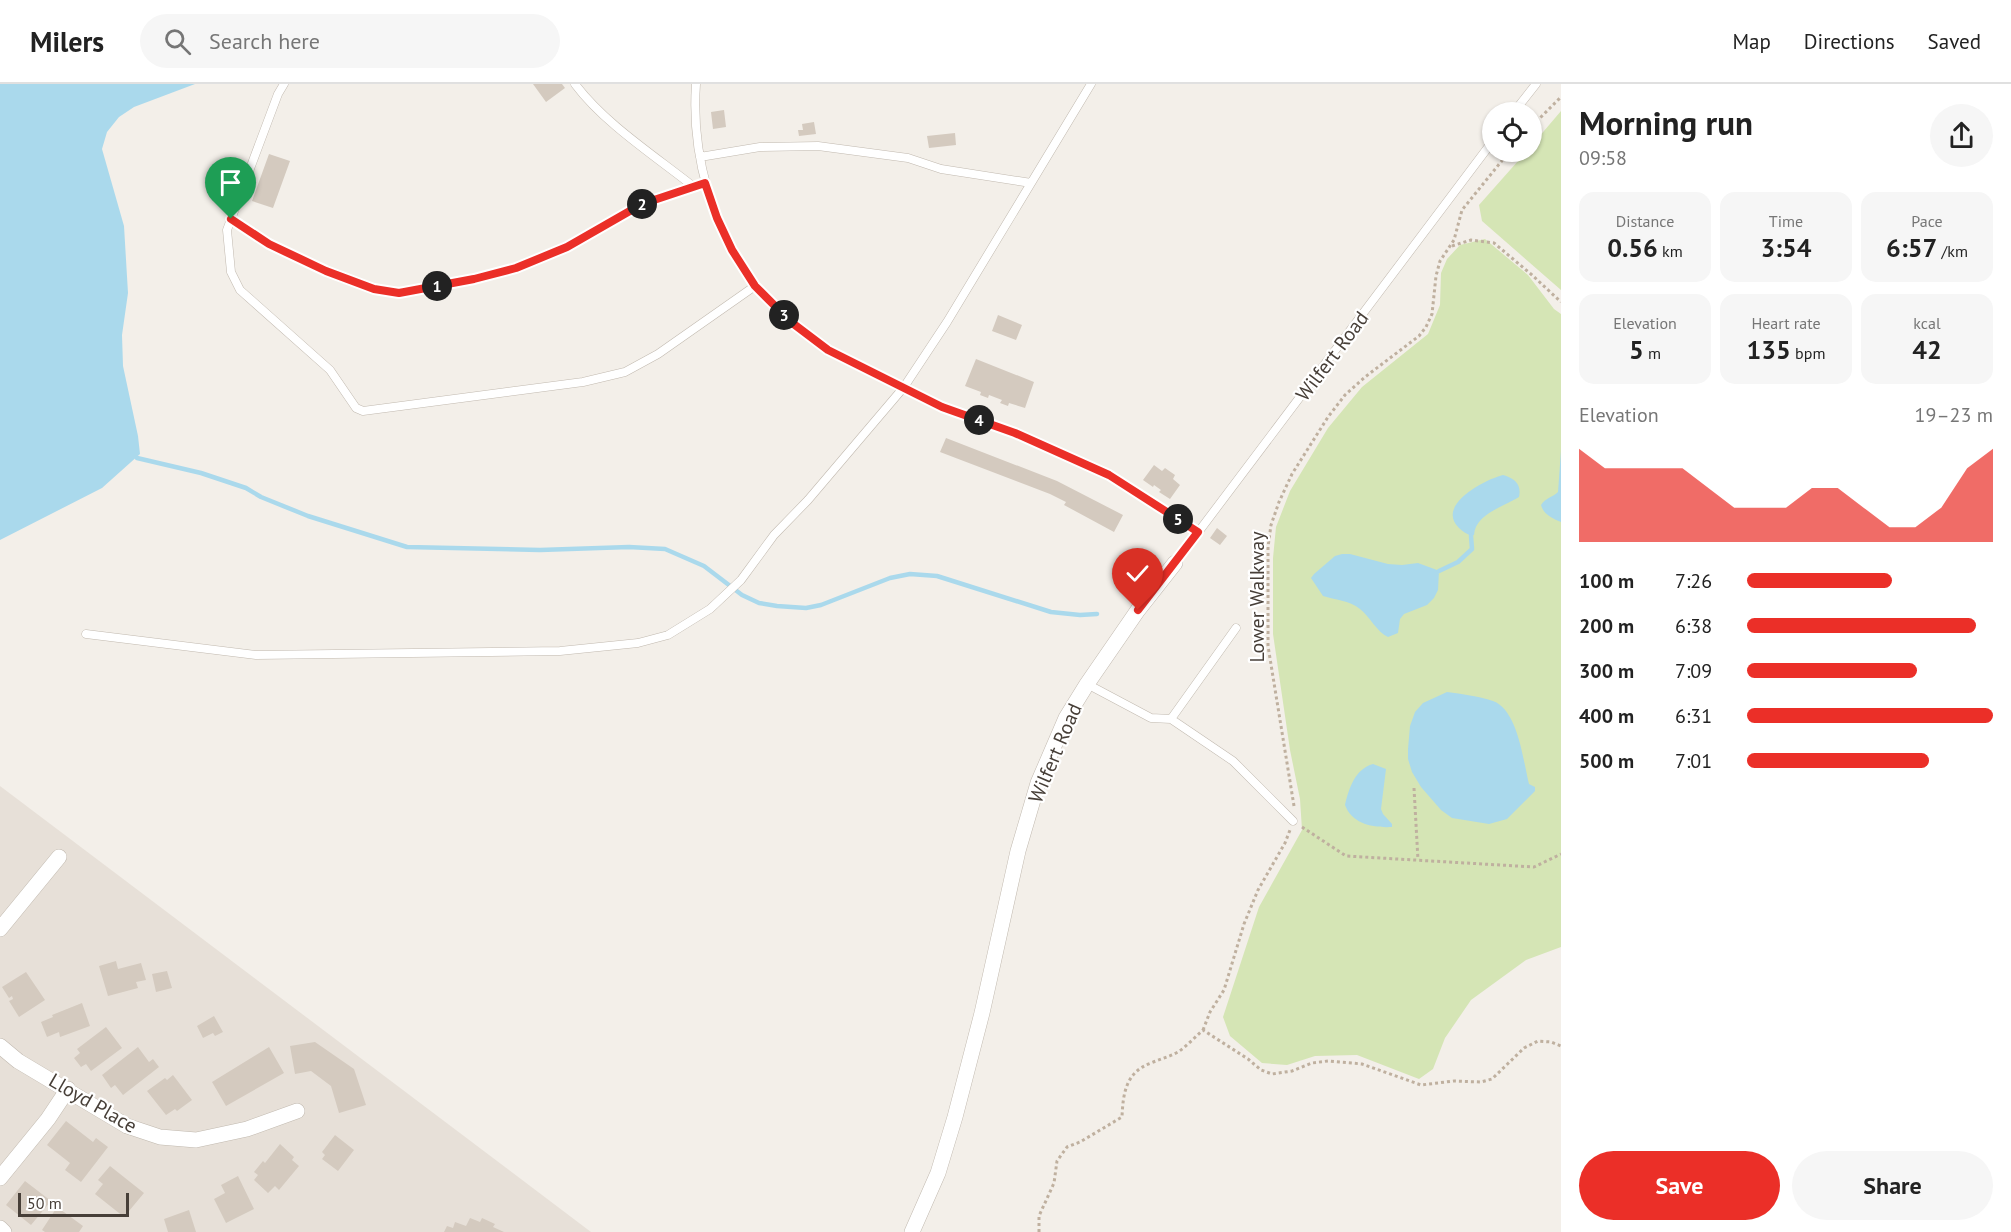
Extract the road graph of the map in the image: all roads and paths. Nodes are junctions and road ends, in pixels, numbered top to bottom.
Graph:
1 (284, 84) edge
2 (575, 84) edge
3 (696, 84) edge
4 (1092, 84) edge
5 (1536, 84) edge
6 (1561, 97) edge
7 (1522, 102) edge
8 (1542, 116) edge
9 (1482, 155) edge
10 (700, 157) junction
11 (1501, 162) edge
12 (705, 183) junction
13 (1031, 183) junction
14 (694, 187) junction
15 (231, 219) junction
16 (1450, 247) junction
17 (755, 286) junction
18 (1561, 302) edge
19 (904, 387) junction
20 (1198, 532) junction
21 (1175, 563) joint
22 (1236, 627) dead end
23 (86, 634) dead end
24 (1087, 684) junction
25 (1171, 718) junction
26 (1414, 788) dead end
27 (1293, 821) junction
28 (1561, 854) edge
29 (59, 857) dead end
30 (1418, 860) junction
31 (0, 929) edge
32 (1203, 1030) junction
33 (0, 1046) edge
34 (1561, 1046) edge
35 (68, 1089) junction
36 (297, 1111) dead end
37 (0, 1178) edge
38 (0, 1228) edge
39 (4, 1232) edge
40 (912, 1232) edge
41 (1039, 1232) edge

1 - 15 lane
2 - 14 lane
3 - 10 lane
4 - 13 lane
5 - 7 lane
6 - 8 path
9 - 20 lane, Wilfert Road
10 - 12 lane
10 - 13 lane
11 - 16 path, Lower Walkway
12 - 14 lane
12 - 17 lane
13 - 19 lane
14 - 15 lane
15 - 17 lane
16 - 18 path
16 - 27 path, Lower Walkway
17 - 19 lane
19 - 20 lane
19 - 23 lane
20 - 21 lane, Wilfert Road
21 - 24 street, Wilfert Road
22 - 25 lane
24 - 25 lane
24 - 40 street, Wilfert Road
25 - 27 lane
26 - 30 path
27 - 30 path
27 - 32 path, Lower Walkway
28 - 30 path
29 - 31 street
32 - 34 path
32 - 41 path
33 - 35 street, Lloyd Place
35 - 36 street, Lloyd Place
35 - 37 street
38 - 39 street

